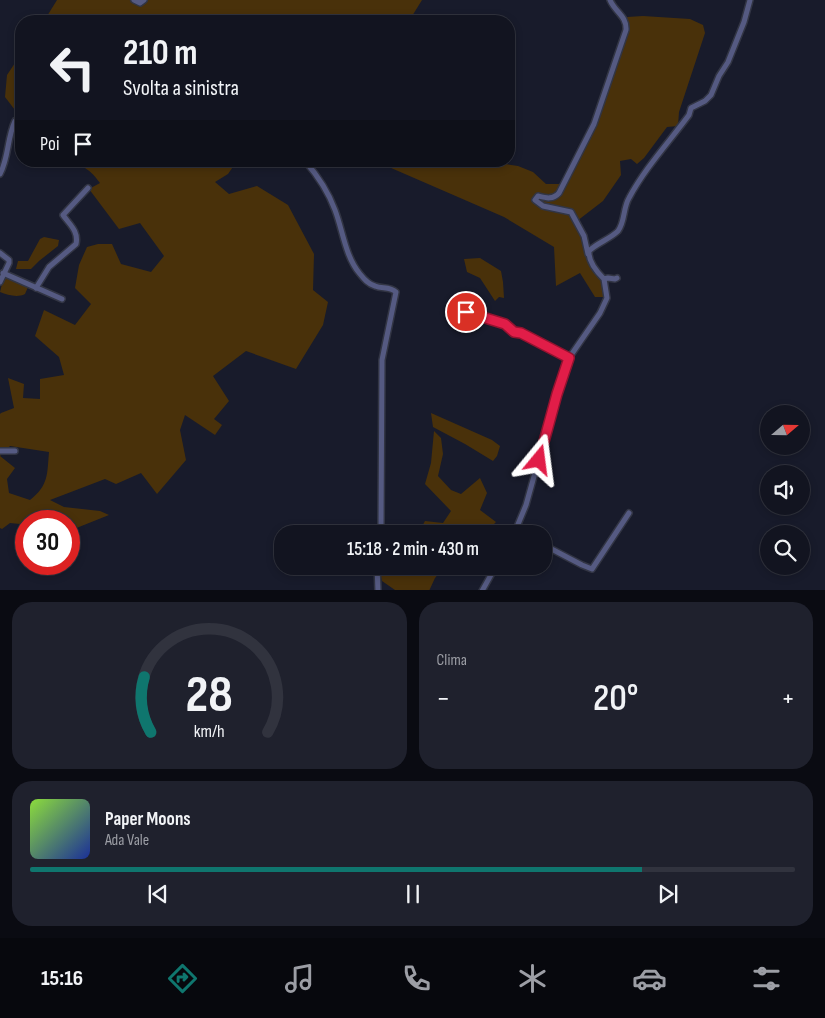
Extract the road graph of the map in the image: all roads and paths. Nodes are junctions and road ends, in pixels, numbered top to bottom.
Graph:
1 (134, 0) edge
2 (144, 0) edge
3 (610, 0) edge
4 (750, 0) edge
5 (15, 121) dead end
6 (310, 167) edge
7 (0, 174) edge
8 (88, 188) dead end
9 (0, 253) edge
10 (588, 255) junction
11 (3, 273) junction
12 (617, 278) dead end
13 (604, 280) junction
14 (0, 282) edge
15 (36, 288) junction
16 (62, 299) dead end
17 (466, 312) dead end
18 (569, 358) junction
19 (0, 450) edge
20 (15, 451) dead end
21 (629, 513) dead end
22 (381, 525) edge
23 (518, 525) edge
24 (552, 549) edge
25 (377, 575) edge
26 (491, 575) edge
27 (378, 590) edge
28 (482, 590) edge

1 - 2 street
3 - 10 street
4 - 10 street
5 - 7 street
6 - 22 street
8 - 15 street
9 - 11 street
10 - 13 street
11 - 14 street
11 - 15 street
12 - 13 street
13 - 18 street
15 - 16 street
17 - 18 street
18 - 23 street
19 - 20 street
21 - 24 street
25 - 27 street
26 - 28 street

